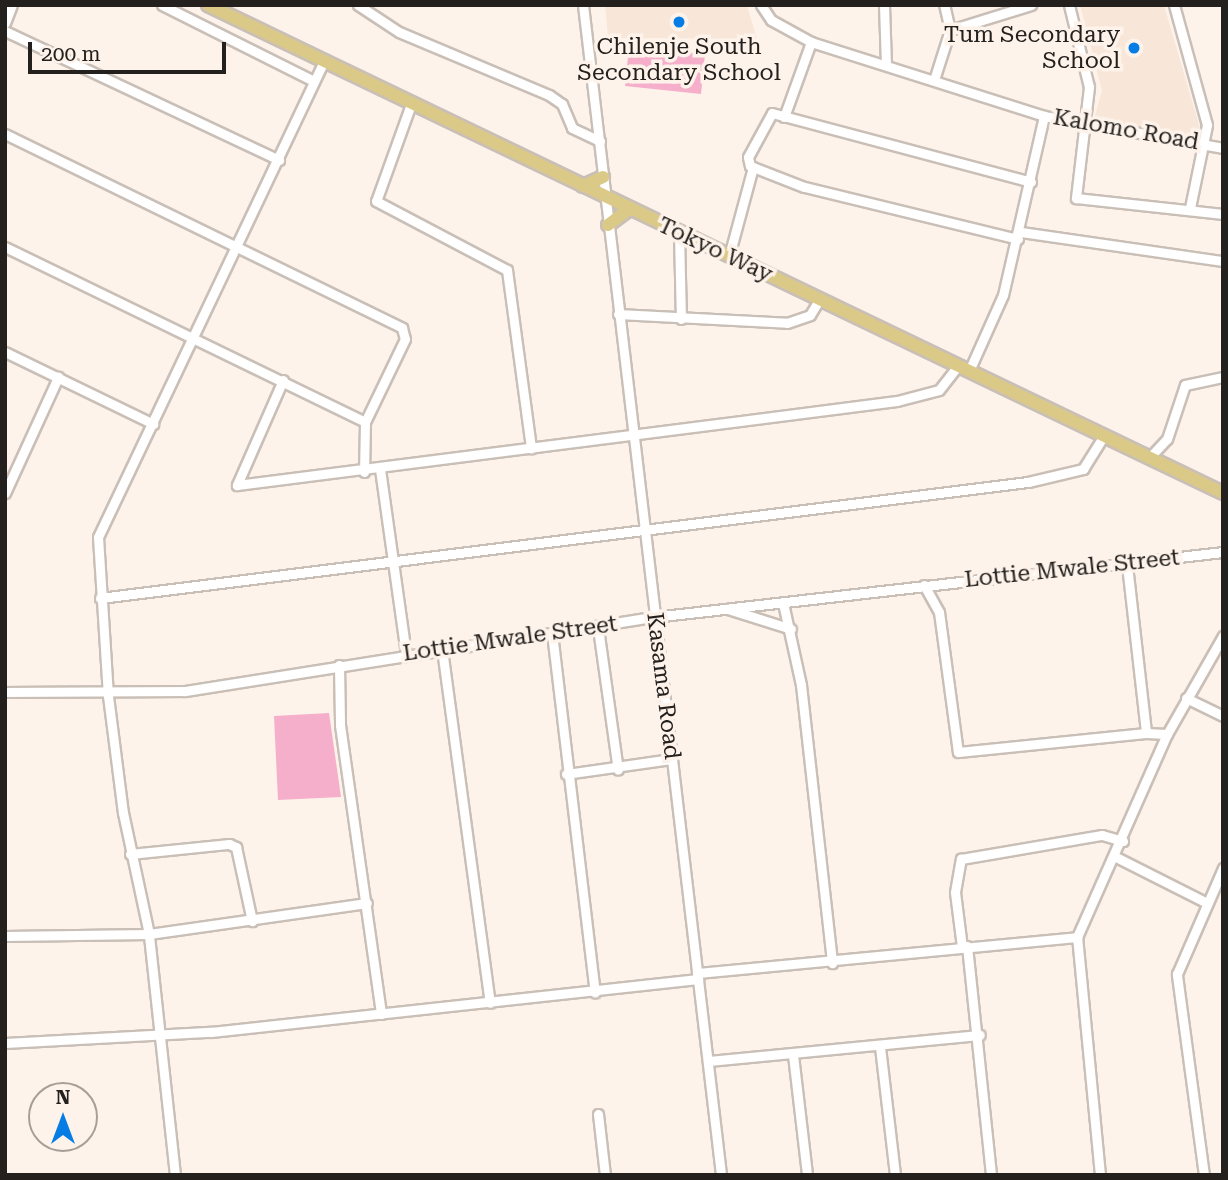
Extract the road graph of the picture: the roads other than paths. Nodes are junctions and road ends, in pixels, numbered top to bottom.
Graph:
1 (12, 5) edge
2 (162, 5) edge
3 (208, 5) edge
4 (358, 5) edge
5 (583, 5) edge
6 (761, 5) edge
7 (884, 5) edge
8 (944, 5) edge
9 (1031, 5) edge
10 (1069, 5) edge
11 (1174, 5) edge
12 (5, 23) edge
13 (950, 30) junction
14 (5, 31) edge
15 (811, 42) junction
16 (324, 61) junction
17 (886, 64) junction
18 (934, 80) junction
19 (314, 81) junction
20 (411, 104) junction
21 (1044, 116) junction
22 (785, 117) junction
23 (1087, 128) junction
24 (5, 134) edge
25 (600, 141) junction
26 (1205, 145) junction
27 (1223, 148) edge
28 (279, 160) junction
29 (753, 167) junction
30 (603, 177) junction
31 (1031, 182) junction
32 (582, 186) junction
33 (605, 198) junction
34 (1190, 208) junction
35 (629, 209) junction
36 (1223, 214) edge
37 (608, 225) junction
38 (679, 233) junction
39 (1019, 236) junction
40 (238, 246) junction
41 (5, 247) edge
42 (729, 256) junction
43 (1223, 261) edge
44 (819, 300) junction
45 (618, 314) junction
46 (681, 319) junction
47 (197, 337) junction
48 (5, 352) edge
49 (963, 368) junction
50 (58, 377) junction
51 (1223, 377) edge
52 (283, 380) junction
53 (365, 422) junction
54 (153, 424) junction
55 (632, 432) junction
56 (1104, 435) junction
57 (531, 448) junction
58 (1149, 457) junction
59 (380, 469) junction
60 (364, 472) junction
61 (5, 493) edge
62 (1223, 493) edge
63 (645, 526) junction
64 (1223, 552) edge
65 (391, 562) junction
66 (1128, 565) junction
67 (924, 585) junction
68 (100, 598) junction
69 (783, 603) junction
70 (729, 608) junction
71 (654, 617) junction
72 (598, 628) junction
73 (791, 629) junction
74 (552, 633) junction
75 (1223, 636) edge
76 (442, 649) junction
77 (406, 654) junction
78 (339, 665) junction
79 (5, 692) edge
80 (108, 696) junction
81 (1186, 698) junction
82 (1223, 716) edge
83 (1146, 733) junction
84 (1167, 733) junction
85 (672, 759) junction
86 (618, 770) junction
87 (566, 774) junction
88 (1123, 841) junction
89 (130, 854) junction
90 (1116, 857) junction
91 (1223, 868) edge
92 (367, 903) junction
93 (1207, 903) junction
94 (252, 921) junction
95 (149, 934) junction
96 (5, 936) edge
97 (1077, 937) junction
98 (964, 947) junction
99 (832, 963) junction
100 (698, 976) junction
101 (595, 992) junction
102 (490, 1003) junction
103 (381, 1014) junction
104 (980, 1035) junction
105 (159, 1036) junction
106 (5, 1044) edge
107 (880, 1046) junction
108 (793, 1055) junction
109 (708, 1061) junction
110 (598, 1114) dead end
111 (176, 1175) edge
112 (604, 1175) edge
113 (721, 1175) edge
114 (807, 1175) edge
115 (895, 1175) edge
116 (991, 1175) edge
117 (1100, 1175) edge
118 (1204, 1175) edge

1 - 12 street
2 - 19 street
3 - 16 main road, Tokyo Way
4 - 25 street
5 - 25 street, Kasama Road
6 - 15 street, Kalomo Road
7 - 17 street
8 - 13 street
9 - 13 street
10 - 23 street
11 - 26 street
13 - 18 street
14 - 28 street
15 - 17 street, Kalomo Road
15 - 22 street
16 - 19 street
16 - 20 main road, Tokyo Way
17 - 18 street, Kalomo Road
18 - 21 street, Kalomo Road
19 - 28 street
20 - 32 main road, Tokyo Way
20 - 57 street
21 - 23 street, Kalomo Road
21 - 31 street
22 - 29 street
22 - 31 street
23 - 26 street, Kalomo Road
23 - 34 street
24 - 40 street
25 - 30 street, Kasama Road
26 - 27 street, Kalomo Road
26 - 34 street
28 - 40 street
29 - 39 street
29 - 42 street
30 - 32 main road
30 - 33 street, Kasama Road
31 - 39 street
32 - 33 main road, Tokyo Way
33 - 35 main road, Tokyo Way
33 - 37 street, Kasama Road
34 - 36 street
35 - 37 main road
35 - 38 main road, Tokyo Way
37 - 45 street, Kasama Road
38 - 42 main road, Tokyo Way
38 - 46 street
39 - 43 street
39 - 49 street
40 - 47 street
40 - 53 street
41 - 47 street
42 - 44 main road, Tokyo Way
44 - 46 street
44 - 49 main road, Tokyo Way
45 - 46 street
45 - 55 street, Kasama Road
47 - 52 street
47 - 54 street
48 - 50 street
49 - 55 street
49 - 56 main road, Tokyo Way
50 - 54 street
50 - 61 street
51 - 58 street
52 - 53 street
52 - 60 street
53 - 60 street
54 - 68 street
55 - 57 street
55 - 63 street, Kasama Road
56 - 58 main road, Tokyo Way
56 - 63 street
57 - 59 street
58 - 62 main road, Tokyo Way
59 - 60 street
59 - 65 street
63 - 65 street
63 - 71 street, Kasama Road
64 - 66 street, Lottie Mwale Street
65 - 68 street
65 - 77 street
66 - 67 street, Lottie Mwale Street
66 - 83 street
67 - 69 street, Lottie Mwale Street
67 - 83 street
68 - 80 street
69 - 70 street, Lottie Mwale Street
69 - 73 street
70 - 71 street, Lottie Mwale Street
70 - 73 street
71 - 72 street, Lottie Mwale Street
71 - 85 street, Kasama Road
72 - 74 street, Lottie Mwale Street
72 - 86 street
73 - 99 street
74 - 76 street, Lottie Mwale Street
74 - 87 street
75 - 81 street
76 - 77 street, Lottie Mwale Street
76 - 102 street
77 - 78 street, Lottie Mwale Street
78 - 80 street, Lottie Mwale Street
78 - 92 street
79 - 80 street, Lottie Mwale Street
80 - 89 street
81 - 82 street
81 - 84 street
83 - 84 street
84 - 88 street
85 - 86 street
85 - 100 street, Kasama Road
86 - 87 street
87 - 101 street
88 - 90 street
88 - 98 street
89 - 94 street
89 - 95 street
90 - 93 street
90 - 97 street
91 - 93 street
92 - 94 street
92 - 103 street
93 - 118 street
94 - 95 street
95 - 96 street
95 - 105 street
97 - 98 street
97 - 117 street
98 - 99 street
98 - 104 street
99 - 100 street
100 - 101 street
100 - 109 street, Kasama Road
101 - 102 street
102 - 103 street
103 - 105 street
104 - 107 street
104 - 116 street
105 - 106 street
105 - 111 street
107 - 108 street
107 - 115 street
108 - 109 street
108 - 114 street
109 - 113 street, Kasama Road
110 - 112 street

